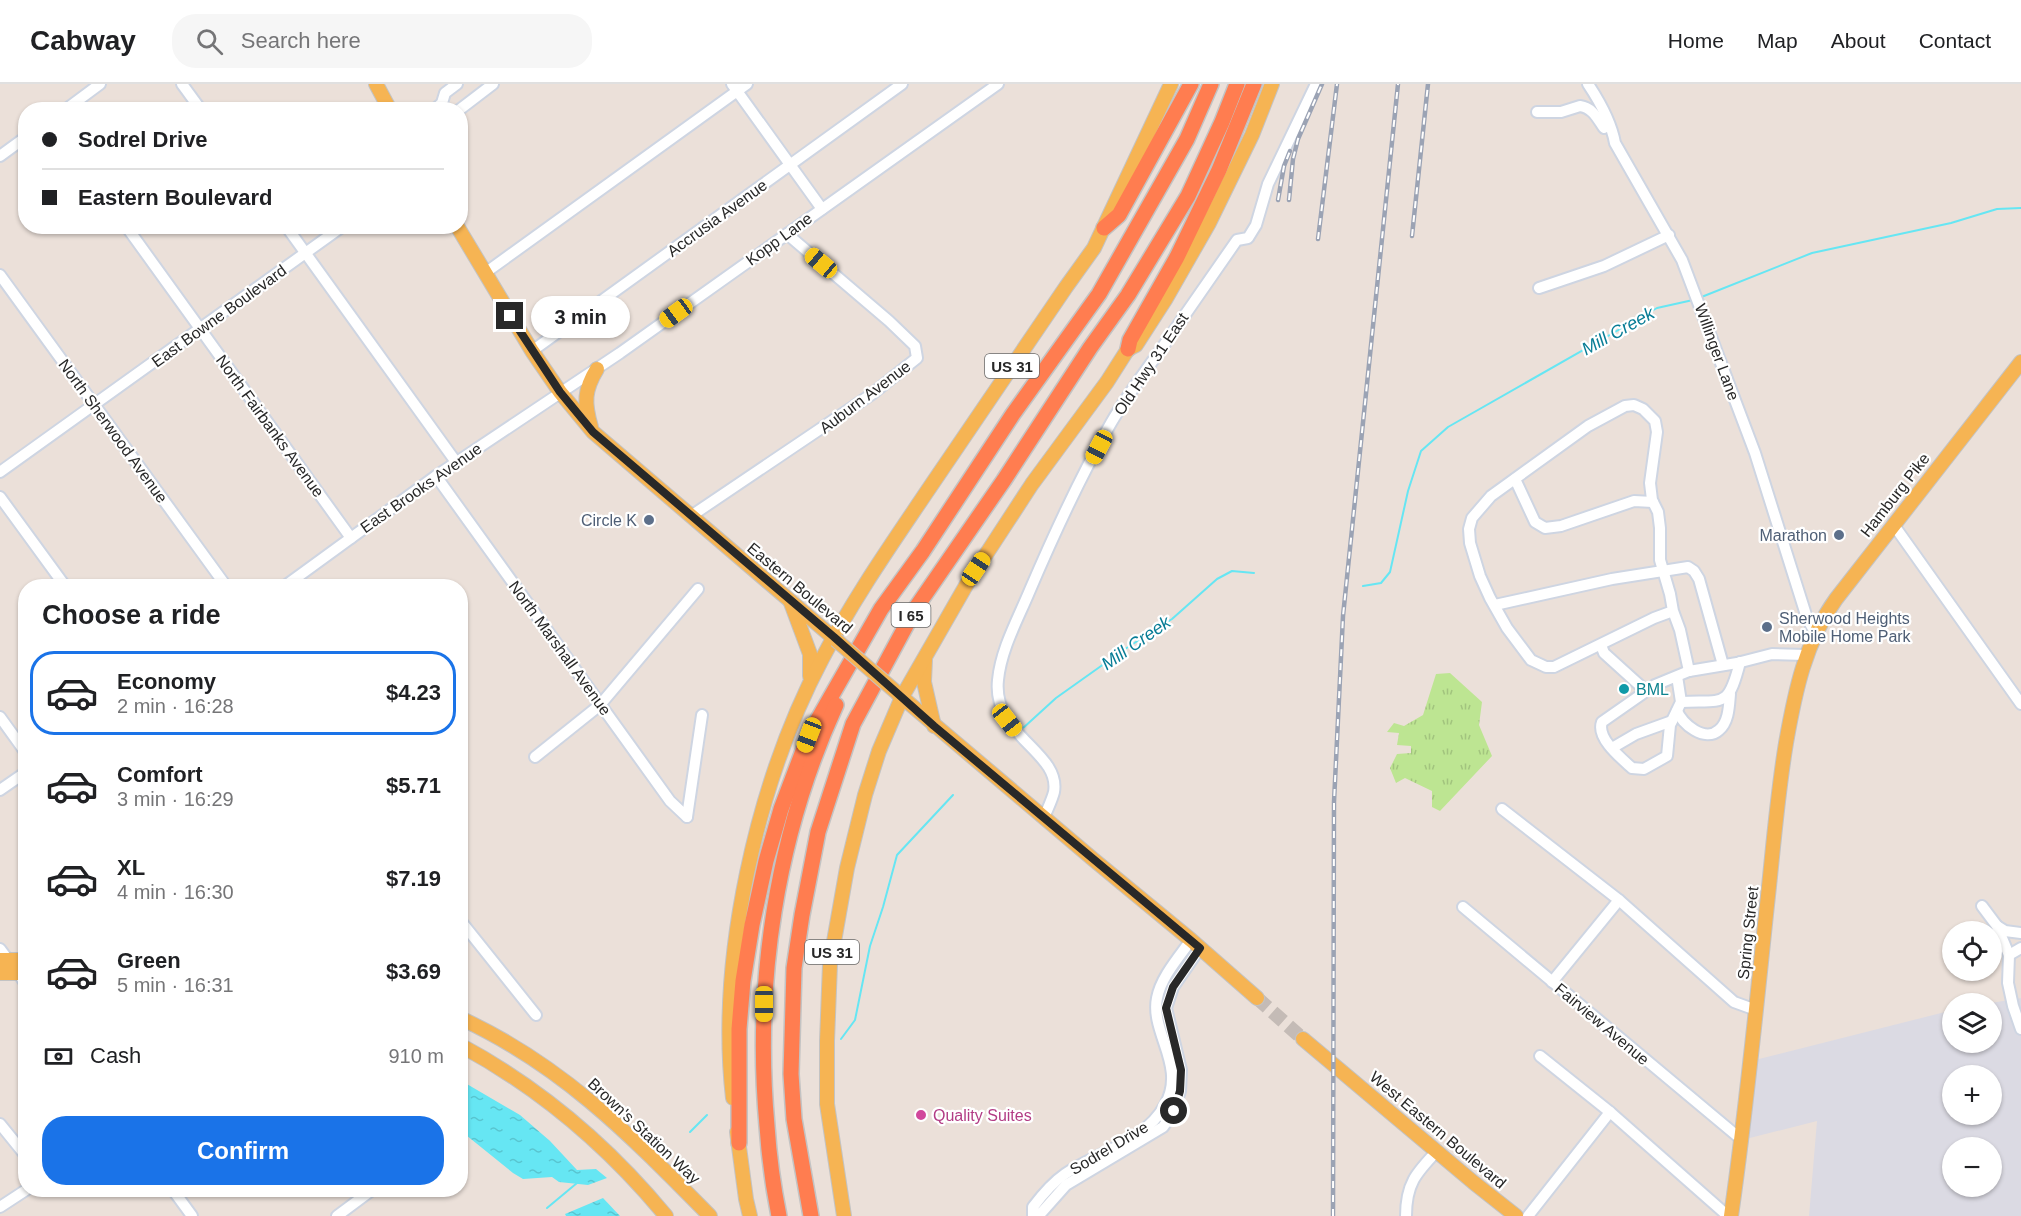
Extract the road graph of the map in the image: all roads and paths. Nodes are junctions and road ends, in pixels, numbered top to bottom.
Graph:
1 (100, 84) edge
2 (182, 84) edge
3 (376, 84) edge
4 (457, 84) edge
5 (493, 84) edge
6 (747, 84) edge
7 (902, 84) edge
8 (998, 84) edge
9 (1171, 84) edge
10 (1191, 84) edge
11 (1211, 84) edge
12 (1237, 84) edge
13 (1254, 84) edge
14 (1272, 84) edge
15 (1316, 84) edge
16 (1588, 84) edge
17 (734, 88) edge
18 (75, 102) edge
19 (195, 102) edge
20 (386, 102) edge
21 (442, 102) edge
22 (468, 103) edge
23 (1537, 112) dead end
24 (18, 143) edge
25 (1615, 143) junction
26 (0, 156) edge
27 (790, 166) junction
28 (822, 209) junction
29 (1104, 228) junction
30 (132, 234) edge
31 (291, 234) edge
32 (332, 234) edge
33 (462, 234) edge
34 (787, 234) junction
35 (1669, 235) junction
36 (305, 254) junction
37 (485, 273) junction
38 (0, 275) edge
39 (1539, 288) dead end
40 (200, 329) junction
41 (1128, 349) junction
42 (532, 351) junction
43 (2021, 362) edge
44 (597, 369) junction
45 (560, 392) junction
46 (95, 406) junction
47 (593, 432) junction
48 (456, 462) junction
49 (0, 472) edge
50 (436, 476) junction
51 (1515, 479) junction
52 (0, 497) edge
53 (1653, 502) junction
54 (691, 516) junction
55 (1893, 524) junction
56 (351, 538) junction
57 (1662, 570) junction
58 (60, 579) edge
59 (221, 579) edge
60 (295, 579) edge
61 (698, 588) dead end
62 (790, 601) junction
63 (1495, 605) junction
64 (880, 609) junction
65 (1673, 611) junction
66 (1816, 634) junction
67 (835, 639) junction
68 (1602, 645) junction
69 (926, 654) junction
70 (1806, 655) junction
71 (1740, 662) junction
72 (1723, 665) junction
73 (1689, 671) junction
74 (1677, 676) junction
75 (810, 685) junction
76 (1646, 691) junction
77 (898, 694) junction
78 (1730, 694) junction
79 (2021, 704) edge
80 (600, 705) junction
81 (1677, 711) junction
82 (702, 715) dead end
83 (0, 717) edge
84 (934, 726) junction
85 (18, 742) edge
86 (1612, 748) junction
87 (535, 757) dead end
88 (18, 778) edge
89 (0, 790) edge
90 (1503, 808) dead end
91 (1044, 818) junction
92 (1619, 900) junction
93 (1982, 906) dead end
94 (1463, 907) dead end
95 (1993, 921) edge
96 (2002, 928) edge
97 (468, 930) edge
98 (2021, 933) edge
99 (2002, 938) edge
100 (1196, 944) junction
101 (2021, 948) edge
102 (2009, 955) junction
103 (2, 957) edge
104 (18, 959) edge
105 (18, 970) edge
106 (0, 973) edge
107 (18, 973) edge
108 (1552, 982) junction
109 (1257, 998) tunnel mouth
110 (1756, 1010) junction
111 (536, 1015) dead end
112 (468, 1022) edge
113 (2021, 1029) edge
114 (1303, 1039) tunnel mouth
115 (468, 1050) edge
116 (1540, 1056) dead end
117 (1610, 1112) junction
118 (0, 1124) edge
119 (1742, 1140) junction
120 (739, 1143) junction
121 (18, 1146) edge
122 (1437, 1150) junction
123 (18, 1195) edge
124 (177, 1197) edge
125 (363, 1197) edge
126 (0, 1207) edge
127 (187, 1214) edge
128 (337, 1216) edge
129 (666, 1216) edge
130 (710, 1216) edge
131 (750, 1216) edge
132 (779, 1216) edge
133 (811, 1216) edge
134 (844, 1216) edge
135 (1034, 1216) edge
136 (1406, 1216) edge
137 (1516, 1216) edge
138 (1528, 1216) edge
139 (1729, 1216) edge

1 - 18 street
2 - 19 street
3 - 20 main road
4 - 21 street
5 - 22 street
6 - 17 street
7 - 27 street, Accrusia Avenue
8 - 28 street, Kopp Lane
9 - 29 main road, US 31
10 - 29 highway
11 - 64 highway, I 65
12 - 133 highway, I 65
13 - 41 highway
14 - 41 main road, US 31
15 - 91 street, Old Hwy 31 East
16 - 25 street, Willinger Lane
17 - 27 street
17 - 37 street
23 - 25 street
24 - 26 street
25 - 35 street, Willinger Lane
27 - 28 street
27 - 42 street, Accrusia Avenue
28 - 34 street, Kopp Lane
29 - 67 main road, US 31
30 - 40 street, North Fairbanks Avenue
31 - 36 street
32 - 36 street, East Bowne Boulevard
33 - 37 main road, Eastern Boulevard
34 - 44 street, Kopp Lane
34 - 54 street, Auburn Avenue
35 - 39 street
35 - 66 street, Willinger Lane
36 - 40 street, East Bowne Boulevard
36 - 48 street
37 - 42 main road, Eastern Boulevard
38 - 46 street, North Sherwood Avenue
40 - 46 street, East Bowne Boulevard
40 - 56 street, North Fairbanks Avenue
41 - 69 main road, US 31
42 - 45 main road, Eastern Boulevard
43 - 55 main road, Hamburg Pike
44 - 45 street, Kopp Lane
44 - 47 main road
45 - 47 main road, Eastern Boulevard
45 - 48 street, East Brooks Avenue
46 - 49 street, East Bowne Boulevard
46 - 59 street, North Sherwood Avenue
47 - 54 main road, Eastern Boulevard
48 - 50 street, East Brooks Avenue
50 - 56 street, East Brooks Avenue
50 - 80 street, North Marshall Avenue
51 - 53 street
51 - 53 street
51 - 63 street
52 - 58 street
53 - 57 street
54 - 62 main road, Eastern Boulevard
55 - 66 main road, Hamburg Pike
55 - 79 street
56 - 60 street, East Brooks Avenue
57 - 63 street
57 - 65 street
57 - 72 street
61 - 80 street
62 - 67 main road, Eastern Boulevard
62 - 75 main road
63 - 68 street
64 - 120 highway
64 - 132 highway, I 65
65 - 68 street
65 - 73 street
66 - 70 main road, Hamburg Pike
67 - 75 main road, US 31
67 - 77 main road, Eastern Boulevard, bridge
68 - 76 street
69 - 77 main road, US 31
69 - 84 main road
70 - 71 street
70 - 110 main road, Spring Street
71 - 72 street
71 - 78 street
72 - 73 street
73 - 74 street
74 - 76 street
74 - 81 street
75 - 120 main road, US 31
76 - 86 street
77 - 84 main road, Eastern Boulevard
77 - 134 main road, US 31
78 - 81 street
78 - 81 street
80 - 82 street, North Marshall Avenue
80 - 87 street
81 - 86 street
81 - 86 street
83 - 85 street
84 - 91 main road, Eastern Boulevard
88 - 89 street
90 - 92 street
91 - 100 main road, Eastern Boulevard
92 - 108 street
92 - 110 street
93 - 95 street
94 - 108 street, Fairview Avenue
96 - 98 street
97 - 111 street
99 - 102 street
100 - 109 main road, Eastern Boulevard
100 - 135 street, Sodrel Drive
101 - 102 street
102 - 113 street
103 - 104 main road
103 - 105 street
106 - 107 main road
108 - 119 street, Fairview Avenue
110 - 119 main road, Spring Street
112 - 130 main road, Brown's Station Way
114 - 122 main road, West Eastern Boulevard
115 - 129 main road
116 - 117 street
117 - 138 street
117 - 139 street
118 - 121 street
119 - 139 main road, Spring Street
120 - 131 main road, US 31
122 - 136 street
122 - 137 main road, West Eastern Boulevard
123 - 126 street
124 - 127 street
125 - 128 street

